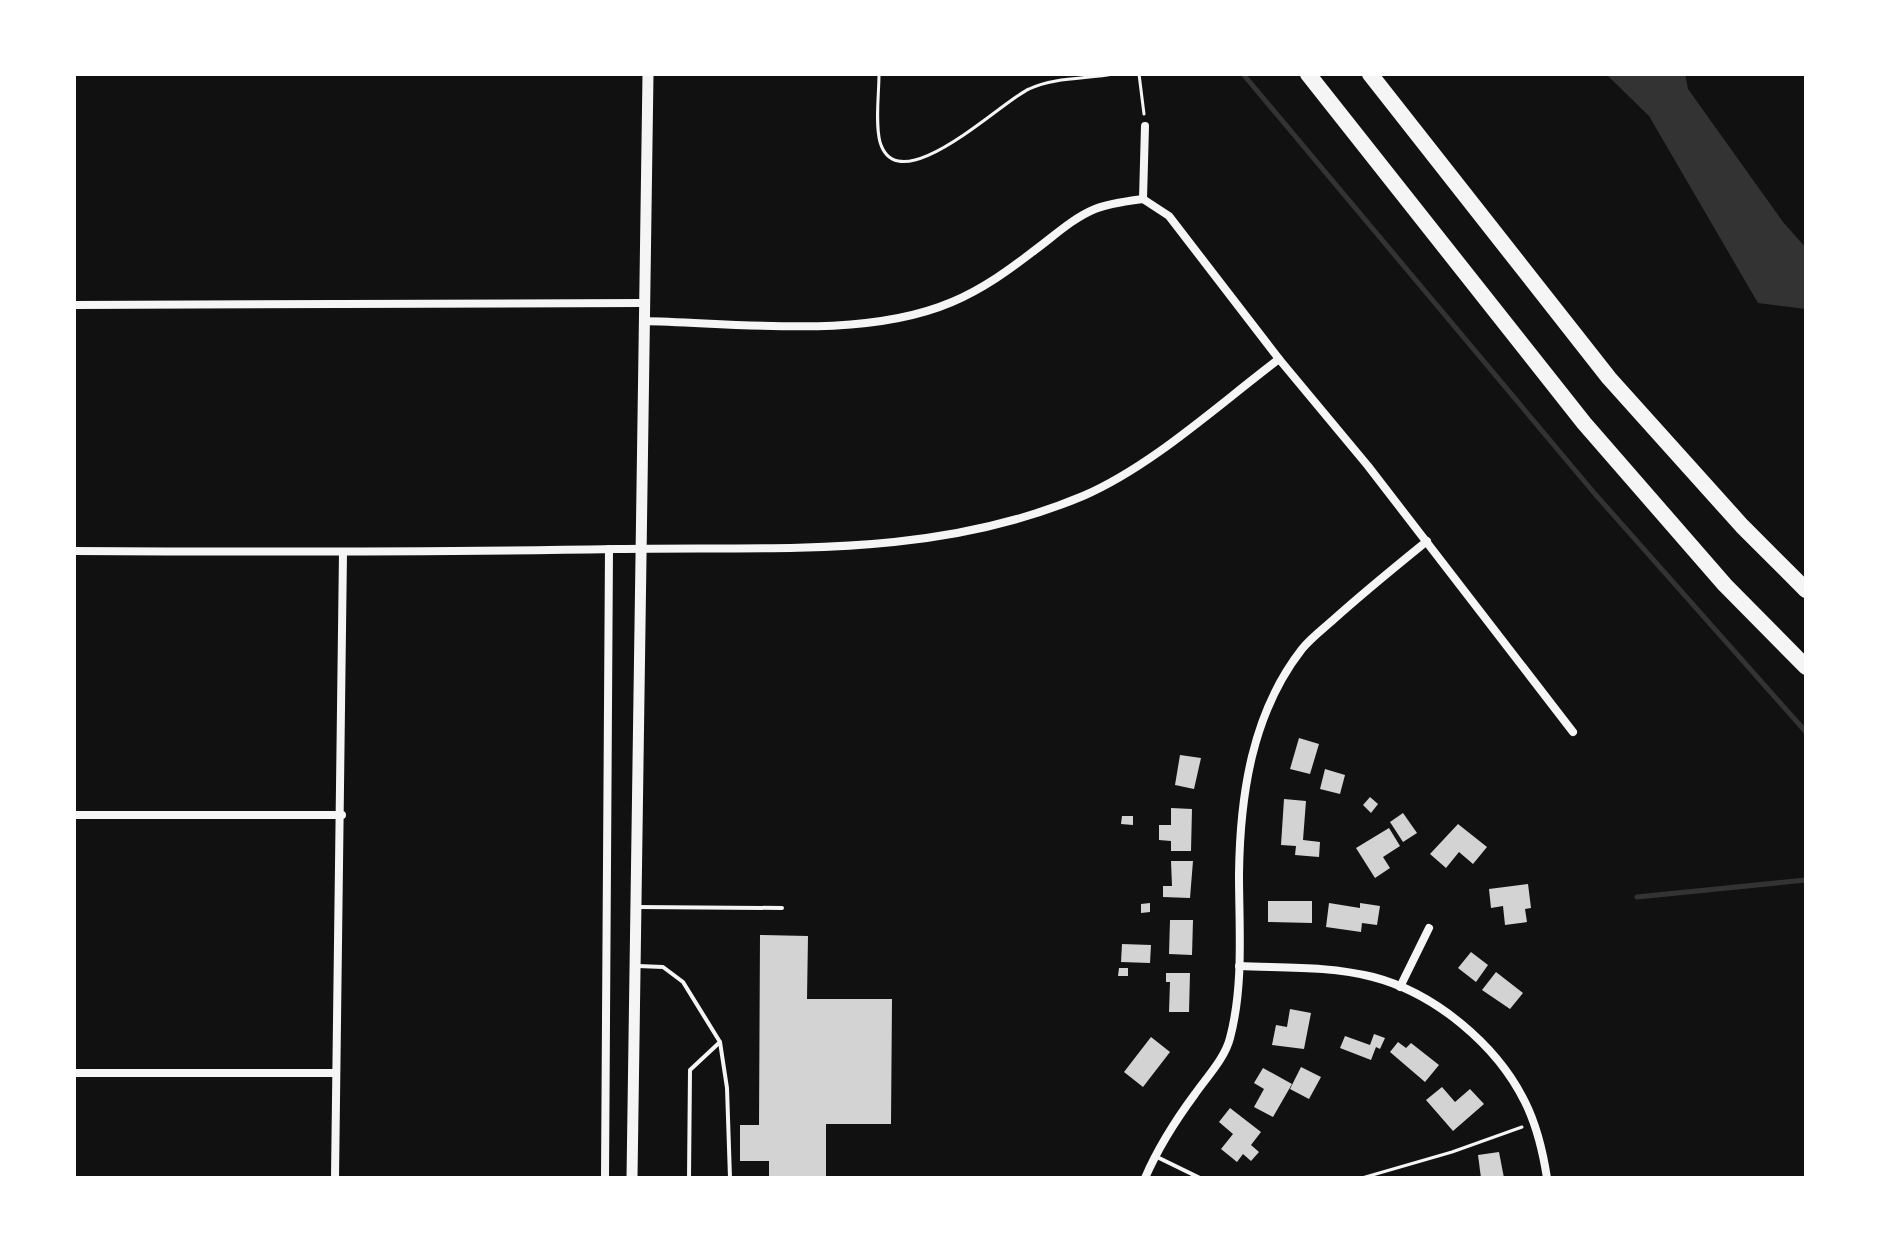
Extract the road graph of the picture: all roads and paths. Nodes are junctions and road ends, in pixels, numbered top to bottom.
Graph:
1 (648, 74) edge
2 (879, 74) edge
3 (1114, 74) edge
4 (1139, 74) edge
5 (1308, 74) edge
6 (1370, 74) edge
7 (1145, 126) joint
8 (1143, 199) junction
9 (643, 303) junction
10 (74, 305) edge
11 (643, 321) junction
12 (1279, 359) junction
13 (1427, 541) junction
14 (640, 548) junction
15 (609, 549) junction
16 (74, 551) edge
17 (343, 552) junction
18 (1806, 590) edge
19 (1806, 667) edge
20 (1573, 732) dead end
21 (74, 815) edge
22 (342, 815) junction
23 (635, 907) junction
24 (782, 908) dead end
25 (1429, 928) dead end
26 (635, 966) junction
27 (1239, 966) junction
28 (1400, 987) junction
29 (720, 1042) junction
30 (74, 1073) edge
31 (336, 1073) junction
32 (1534, 1123) junction
33 (1154, 1156) junction
34 (335, 1178) edge
35 (605, 1178) edge
36 (632, 1178) edge
37 (689, 1178) edge
38 (730, 1178) edge
39 (1145, 1178) edge
40 (1200, 1178) edge
41 (1362, 1178) edge
42 (1547, 1178) edge

1 - 9 street
2 - 3 path
4 - 7 path
5 - 19 highway
6 - 18 highway
7 - 8 street
8 - 11 street
8 - 12 street
9 - 10 street
9 - 11 street
11 - 14 street
12 - 13 street
12 - 14 street
13 - 20 street
13 - 27 street
14 - 15 street
14 - 23 street
15 - 17 street
15 - 35 street
16 - 17 street
17 - 22 street
21 - 22 street
22 - 31 street
23 - 24 lane
23 - 26 street
25 - 28 street
26 - 29 lane
26 - 36 street
27 - 28 street
27 - 33 street
28 - 32 street
29 - 37 lane
29 - 38 lane
30 - 31 street
31 - 34 street
32 - 41 path
32 - 42 street
33 - 39 street
33 - 40 lane

